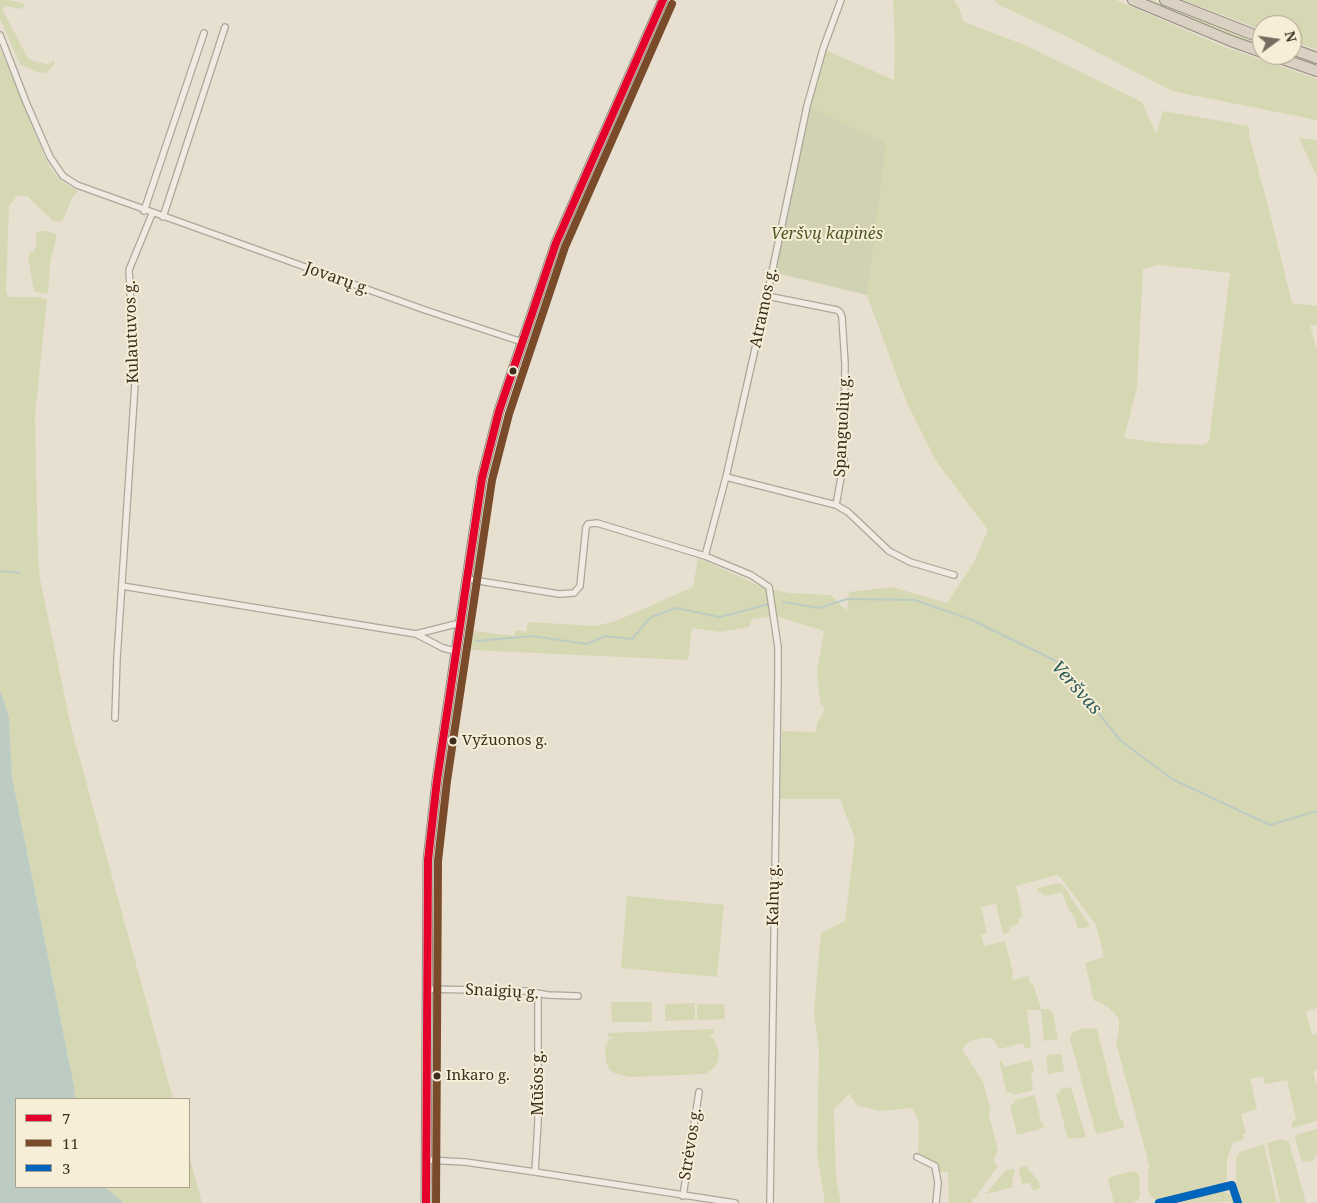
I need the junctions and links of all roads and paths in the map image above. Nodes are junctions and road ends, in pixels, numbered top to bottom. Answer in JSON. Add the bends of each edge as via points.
{"nodes":[{"id":1,"x":663,"y":0,"type":"edge"},
{"id":2,"x":841,"y":0,"type":"edge"},
{"id":3,"x":1133,"y":0,"type":"edge"},
{"id":4,"x":1165,"y":0,"type":"edge"},
{"id":5,"x":226,"y":27,"type":"dead end"},
{"id":6,"x":204,"y":33,"type":"dead end"},
{"id":7,"x":1252,"y":34,"type":"edge"},
{"id":8,"x":0,"y":35,"type":"edge"},
{"id":9,"x":1252,"y":48,"type":"edge"},
{"id":10,"x":1302,"y":53,"type":"edge"},
{"id":11,"x":1317,"y":58,"type":"edge"},
{"id":12,"x":1300,"y":65,"type":"edge"},
{"id":13,"x":1317,"y":71,"type":"edge"},
{"id":14,"x":144,"y":211,"type":"junction"},
{"id":15,"x":152,"y":214,"type":"junction"},
{"id":16,"x":163,"y":217,"type":"junction"},
{"id":17,"x":767,"y":296,"type":"junction"},
{"id":18,"x":522,"y":342,"type":"junction"},
{"id":19,"x":726,"y":477,"type":"junction"},
{"id":20,"x":836,"y":505,"type":"junction"},
{"id":21,"x":705,"y":556,"type":"junction"},
{"id":22,"x":954,"y":575,"type":"dead end"},
{"id":23,"x":467,"y":579,"type":"junction"},
{"id":24,"x":122,"y":586,"type":"junction"},
{"id":25,"x":460,"y":623,"type":"junction"},
{"id":26,"x":416,"y":634,"type":"junction"},
{"id":27,"x":455,"y":651,"type":"junction"},
{"id":28,"x":115,"y":718,"type":"dead end"},
{"id":29,"x":426,"y":989,"type":"junction"},
{"id":30,"x":538,"y":994,"type":"junction"},
{"id":31,"x":578,"y":996,"type":"dead end"},
{"id":32,"x":699,"y":1092,"type":"dead end"},
{"id":33,"x":917,"y":1157,"type":"dead end"},
{"id":34,"x":426,"y":1160,"type":"junction"},
{"id":35,"x":535,"y":1172,"type":"junction"},
{"id":36,"x":683,"y":1196,"type":"junction"},
{"id":37,"x":427,"y":1203,"type":"edge"},
{"id":38,"x":735,"y":1203,"type":"edge"},
{"id":39,"x":770,"y":1203,"type":"edge"},
{"id":40,"x":936,"y":1203,"type":"edge"},
{"id":41,"x":1158,"y":1203,"type":"edge"},
{"id":42,"x":1238,"y":1203,"type":"edge"}],
"edges":[{"from":1,"to":18,"type":"main road","via":[[560,235]]},
{"from":2,"to":17,"type":"street","name":"Atramos g.","via":[[807,106]]},
{"from":3,"to":9,"type":"highway"},
{"from":4,"to":7,"type":"highway"},
{"from":5,"to":16,"type":"street"},
{"from":6,"to":14,"type":"street"},
{"from":8,"to":14,"type":"street","via":[[28,107],[59,170],[77,185]]},
{"from":10,"to":11,"type":"highway"},
{"from":12,"to":13,"type":"highway"},
{"from":14,"to":15,"type":"street"},
{"from":15,"to":16,"type":"street","name":"Jovarų g."},
{"from":15,"to":24,"type":"street","name":"Kulautuvos g.","via":[[129,270],[135,384]]},
{"from":16,"to":18,"type":"street","name":"Jovarų g."},
{"from":17,"to":19,"type":"street","name":"Atramos g."},
{"from":17,"to":20,"type":"street","name":"Spanguolių g.","via":[[837,310],[842,317],[844,461]]},
{"from":18,"to":23,"type":"main road","via":[[491,439]]},
{"from":19,"to":20,"type":"street"},
{"from":19,"to":21,"type":"street","name":"Atramos g."},
{"from":20,"to":22,"type":"street","via":[[848,512],[889,551],[910,562]]},
{"from":21,"to":23,"type":"street","via":[[593,523],[586,527],[580,586],[574,593],[559,594]]},
{"from":21,"to":39,"type":"street","name":"Kalnų g.","via":[[751,574],[769,587],[778,647]]},
{"from":23,"to":25,"type":"main road"},
{"from":24,"to":26,"type":"street"},
{"from":24,"to":28,"type":"street","name":"Kulautuvos g."},
{"from":25,"to":26,"type":"street"},
{"from":25,"to":27,"type":"main road"},
{"from":26,"to":27,"type":"street"},
{"from":27,"to":29,"type":"main road","via":[[430,829]]},
{"from":29,"to":30,"type":"street","name":"Snaigių g."},
{"from":29,"to":34,"type":"main road"},
{"from":30,"to":31,"type":"street","name":"Snaigių g."},
{"from":30,"to":35,"type":"street","name":"Mūšos g."},
{"from":32,"to":36,"type":"street","name":"Strėvos g."},
{"from":33,"to":40,"type":"street","via":[[935,1166],[938,1182]]},
{"from":34,"to":35,"type":"street"},
{"from":34,"to":37,"type":"main road"},
{"from":35,"to":36,"type":"street"},
{"from":36,"to":38,"type":"street"},
{"from":41,"to":42,"type":"street","via":[[1232,1185]]}]}
